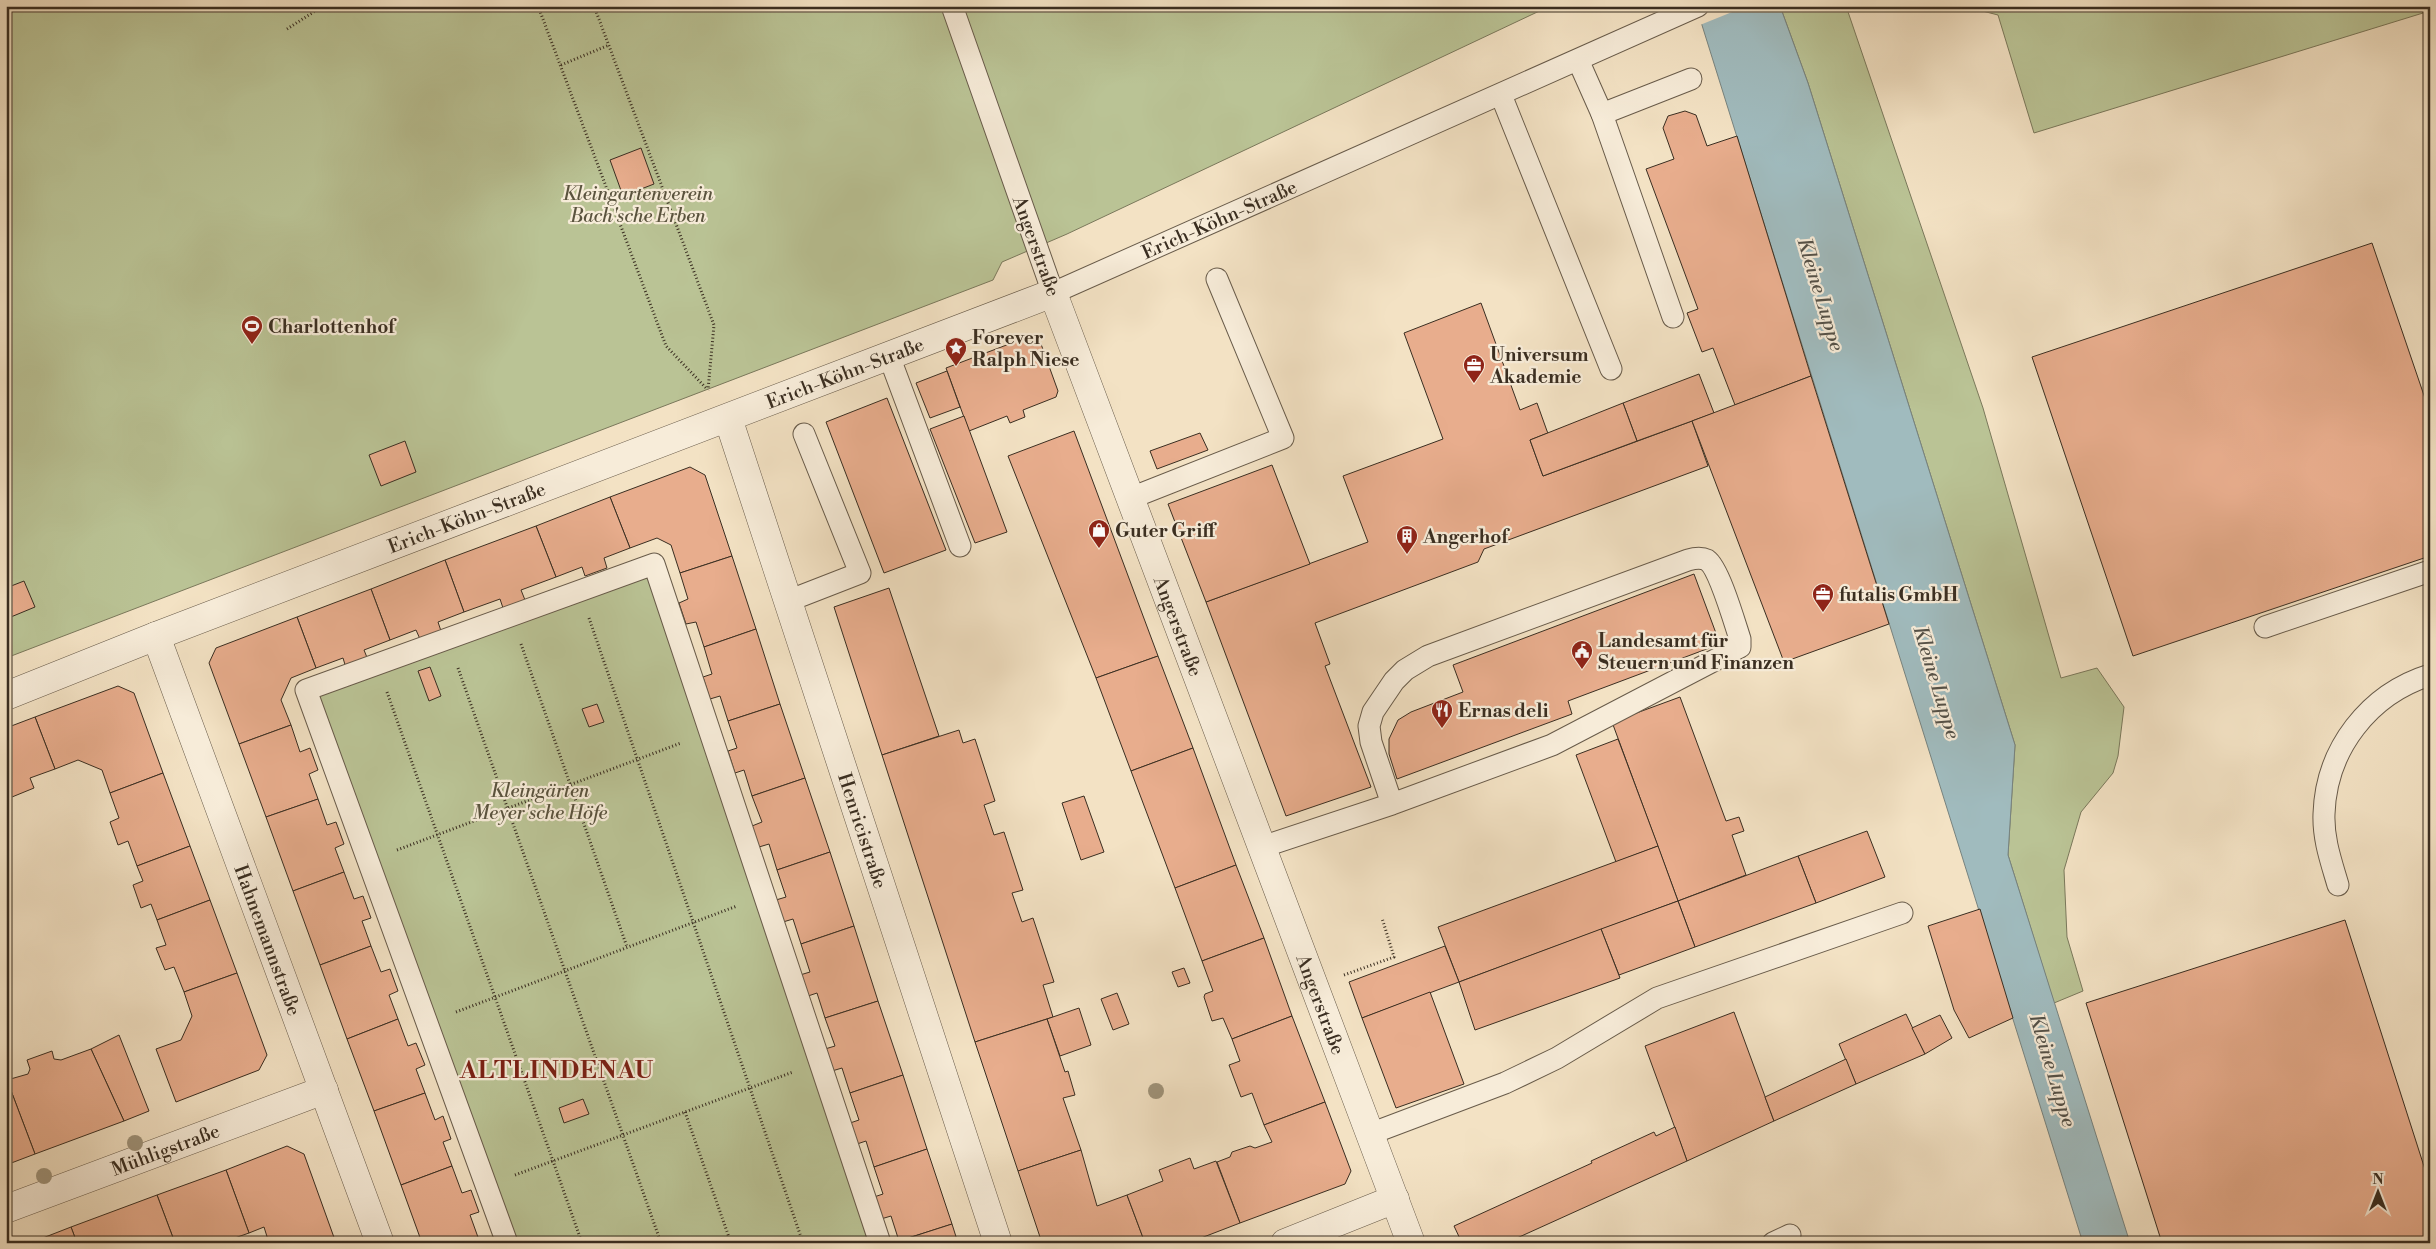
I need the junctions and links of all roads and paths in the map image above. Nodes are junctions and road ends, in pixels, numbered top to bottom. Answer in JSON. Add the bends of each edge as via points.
{"nodes":[{"id":1,"x":323,"y":6,"type":"edge"},
{"id":2,"x":538,"y":6,"type":"edge"},
{"id":3,"x":594,"y":6,"type":"edge"},
{"id":4,"x":952,"y":6,"type":"edge"},
{"id":5,"x":1695,"y":8,"type":"edge"},
{"id":6,"x":287,"y":29,"type":"dead end"},
{"id":7,"x":609,"y":45,"type":"junction"},
{"id":8,"x":1578,"y":60,"type":"junction"},
{"id":9,"x":560,"y":65,"type":"junction"},
{"id":10,"x":1691,"y":79,"type":"dead end"},
{"id":11,"x":1501,"y":95,"type":"junction"},
{"id":12,"x":1602,"y":114,"type":"junction"},
{"id":13,"x":1217,"y":279,"type":"dead end"},
{"id":14,"x":1053,"y":293,"type":"junction"},
{"id":15,"x":1673,"y":317,"type":"dead end"},
{"id":16,"x":889,"y":356,"type":"junction"},
{"id":17,"x":1611,"y":369,"type":"dead end"},
{"id":18,"x":708,"y":390,"type":"junction"},
{"id":19,"x":728,"y":418,"type":"junction"},
{"id":20,"x":804,"y":434,"type":"dead end"},
{"id":21,"x":1131,"y":498,"type":"junction"},
{"id":22,"x":960,"y":546,"type":"dead end"},
{"id":23,"x":2430,"y":571,"type":"edge"},
{"id":24,"x":580,"y":591,"type":"junction"},
{"id":25,"x":788,"y":601,"type":"junction"},
{"id":26,"x":512,"y":616,"type":"junction"},
{"id":27,"x":2265,"y":627,"type":"dead end"},
{"id":28,"x":156,"y":636,"type":"junction"},
{"id":29,"x":448,"y":639,"type":"junction"},
{"id":30,"x":377,"y":664,"type":"junction"},
{"id":31,"x":2430,"y":675,"type":"edge"},
{"id":32,"x":6,"y":696,"type":"edge"},
{"id":33,"x":710,"y":732,"type":"junction"},
{"id":34,"x":638,"y":760,"type":"junction"},
{"id":35,"x":571,"y":785,"type":"junction"},
{"id":36,"x":1392,"y":804,"type":"junction"},
{"id":37,"x":508,"y":809,"type":"junction"},
{"id":38,"x":437,"y":835,"type":"junction"},
{"id":39,"x":1262,"y":847,"type":"junction"},
{"id":40,"x":368,"y":861,"type":"junction"},
{"id":41,"x":2338,"y":885,"type":"dead end"},
{"id":42,"x":764,"y":896,"type":"junction"},
{"id":43,"x":1902,"y":913,"type":"dead end"},
{"id":44,"x":1382,"y":918,"type":"dead end"},
{"id":45,"x":694,"y":922,"type":"junction"},
{"id":46,"x":628,"y":947,"type":"junction"},
{"id":47,"x":565,"y":971,"type":"junction"},
{"id":48,"x":1314,"y":985,"type":"junction"},
{"id":49,"x":495,"y":997,"type":"junction"},
{"id":50,"x":427,"y":1023,"type":"junction"},
{"id":51,"x":820,"y":1062,"type":"junction"},
{"id":52,"x":750,"y":1088,"type":"junction"},
{"id":53,"x":324,"y":1090,"type":"junction"},
{"id":54,"x":685,"y":1112,"type":"junction"},
{"id":55,"x":1370,"y":1134,"type":"junction"},
{"id":56,"x":623,"y":1135,"type":"junction"},
{"id":57,"x":553,"y":1160,"type":"junction"},
{"id":58,"x":486,"y":1185,"type":"junction"},
{"id":59,"x":1395,"y":1199,"type":"junction"},
{"id":60,"x":6,"y":1209,"type":"edge"},
{"id":61,"x":380,"y":1243,"type":"edge"},
{"id":62,"x":507,"y":1243,"type":"edge"},
{"id":63,"x":582,"y":1243,"type":"edge"},
{"id":64,"x":661,"y":1243,"type":"edge"},
{"id":65,"x":731,"y":1243,"type":"edge"},
{"id":66,"x":803,"y":1243,"type":"edge"},
{"id":67,"x":880,"y":1243,"type":"edge"},
{"id":68,"x":998,"y":1243,"type":"edge"},
{"id":69,"x":1285,"y":1243,"type":"edge"},
{"id":70,"x":1411,"y":1243,"type":"edge"}],
"edges":[{"from":1,"to":6,"type":"path"},
{"from":2,"to":9,"type":"path"},
{"from":3,"to":7,"type":"path"},
{"from":4,"to":14,"type":"lane","name":"Angerstraße"},
{"from":5,"to":8,"type":"lane","name":"Erich-Köhn-Straße"},
{"from":7,"to":9,"type":"path"},
{"from":7,"to":18,"type":"path","via":[[714,324]]},
{"from":8,"to":11,"type":"lane","name":"Erich-Köhn-Straße"},
{"from":8,"to":12,"type":"lane"},
{"from":9,"to":18,"type":"path","via":[[666,346]]},
{"from":10,"to":12,"type":"lane"},
{"from":11,"to":14,"type":"lane","name":"Erich-Köhn-Straße"},
{"from":11,"to":17,"type":"lane"},
{"from":12,"to":15,"type":"lane"},
{"from":13,"to":21,"type":"lane","via":[[1283,438]]},
{"from":14,"to":16,"type":"street","name":"Erich-Köhn-Straße"},
{"from":14,"to":21,"type":"street","name":"Angerstraße"},
{"from":16,"to":19,"type":"street","name":"Erich-Köhn-Straße"},
{"from":16,"to":22,"type":"lane"},
{"from":18,"to":19,"type":"path"},
{"from":19,"to":25,"type":"street","name":"Henricistraße"},
{"from":19,"to":28,"type":"street","name":"Erich-Köhn-Straße"},
{"from":20,"to":25,"type":"lane","via":[[860,572]]},
{"from":21,"to":39,"type":"street","name":"Angerstraße"},
{"from":23,"to":27,"type":"lane"},
{"from":24,"to":26,"type":"lane"},
{"from":24,"to":33,"type":"lane","via":[[654,564]]},
{"from":24,"to":34,"type":"path"},
{"from":25,"to":68,"type":"street","name":"Henricistraße"},
{"from":26,"to":29,"type":"lane"},
{"from":26,"to":35,"type":"path"},
{"from":28,"to":32,"type":"street","name":"Erich-Köhn-Straße"},
{"from":28,"to":53,"type":"street","name":"Hahnemannstraße"},
{"from":29,"to":30,"type":"lane"},
{"from":29,"to":37,"type":"path"},
{"from":30,"to":38,"type":"path"},
{"from":30,"to":40,"type":"lane","via":[[306,690]]},
{"from":31,"to":41,"type":"lane","via":[[2400,687],[2375,705],[2350,731],[2334,763],[2324,814],[2327,848]]},
{"from":33,"to":34,"type":"path"},
{"from":33,"to":42,"type":"lane"},
{"from":34,"to":35,"type":"path"},
{"from":34,"to":45,"type":"path"},
{"from":35,"to":37,"type":"path"},
{"from":35,"to":46,"type":"path"},
{"from":36,"to":36,"type":"lane","via":[[1552,745],[1740,647],[1718,575],[1708,561],[1688,560],[1428,656],[1405,670],[1382,697],[1369,726],[1371,742]]},
{"from":36,"to":39,"type":"lane"},
{"from":37,"to":38,"type":"path"},
{"from":37,"to":47,"type":"path"},
{"from":38,"to":40,"type":"path"},
{"from":38,"to":49,"type":"path"},
{"from":39,"to":48,"type":"street","name":"Angerstraße"},
{"from":40,"to":50,"type":"lane"},
{"from":42,"to":45,"type":"path"},
{"from":42,"to":51,"type":"lane"},
{"from":43,"to":55,"type":"lane","via":[[1657,998],[1557,1058],[1505,1084]]},
{"from":44,"to":48,"type":"path","via":[[1394,957]]},
{"from":45,"to":46,"type":"path"},
{"from":45,"to":52,"type":"path"},
{"from":46,"to":47,"type":"path"},
{"from":47,"to":49,"type":"path"},
{"from":47,"to":56,"type":"path"},
{"from":48,"to":55,"type":"street","name":"Angerstraße"},
{"from":49,"to":50,"type":"path"},
{"from":49,"to":57,"type":"path"},
{"from":50,"to":58,"type":"lane"},
{"from":51,"to":52,"type":"path"},
{"from":51,"to":67,"type":"lane"},
{"from":52,"to":54,"type":"path"},
{"from":52,"to":66,"type":"path"},
{"from":53,"to":60,"type":"street","name":"Mühligstraße"},
{"from":53,"to":61,"type":"street","name":"Hahnemannstraße"},
{"from":54,"to":56,"type":"path"},
{"from":54,"to":65,"type":"path"},
{"from":55,"to":59,"type":"street","name":"Angerstraße"},
{"from":56,"to":57,"type":"path"},
{"from":56,"to":64,"type":"path"},
{"from":57,"to":58,"type":"path"},
{"from":57,"to":63,"type":"path"},
{"from":58,"to":62,"type":"lane"},
{"from":59,"to":69,"type":"street"},
{"from":59,"to":70,"type":"street","name":"Angerstraße"}]}
